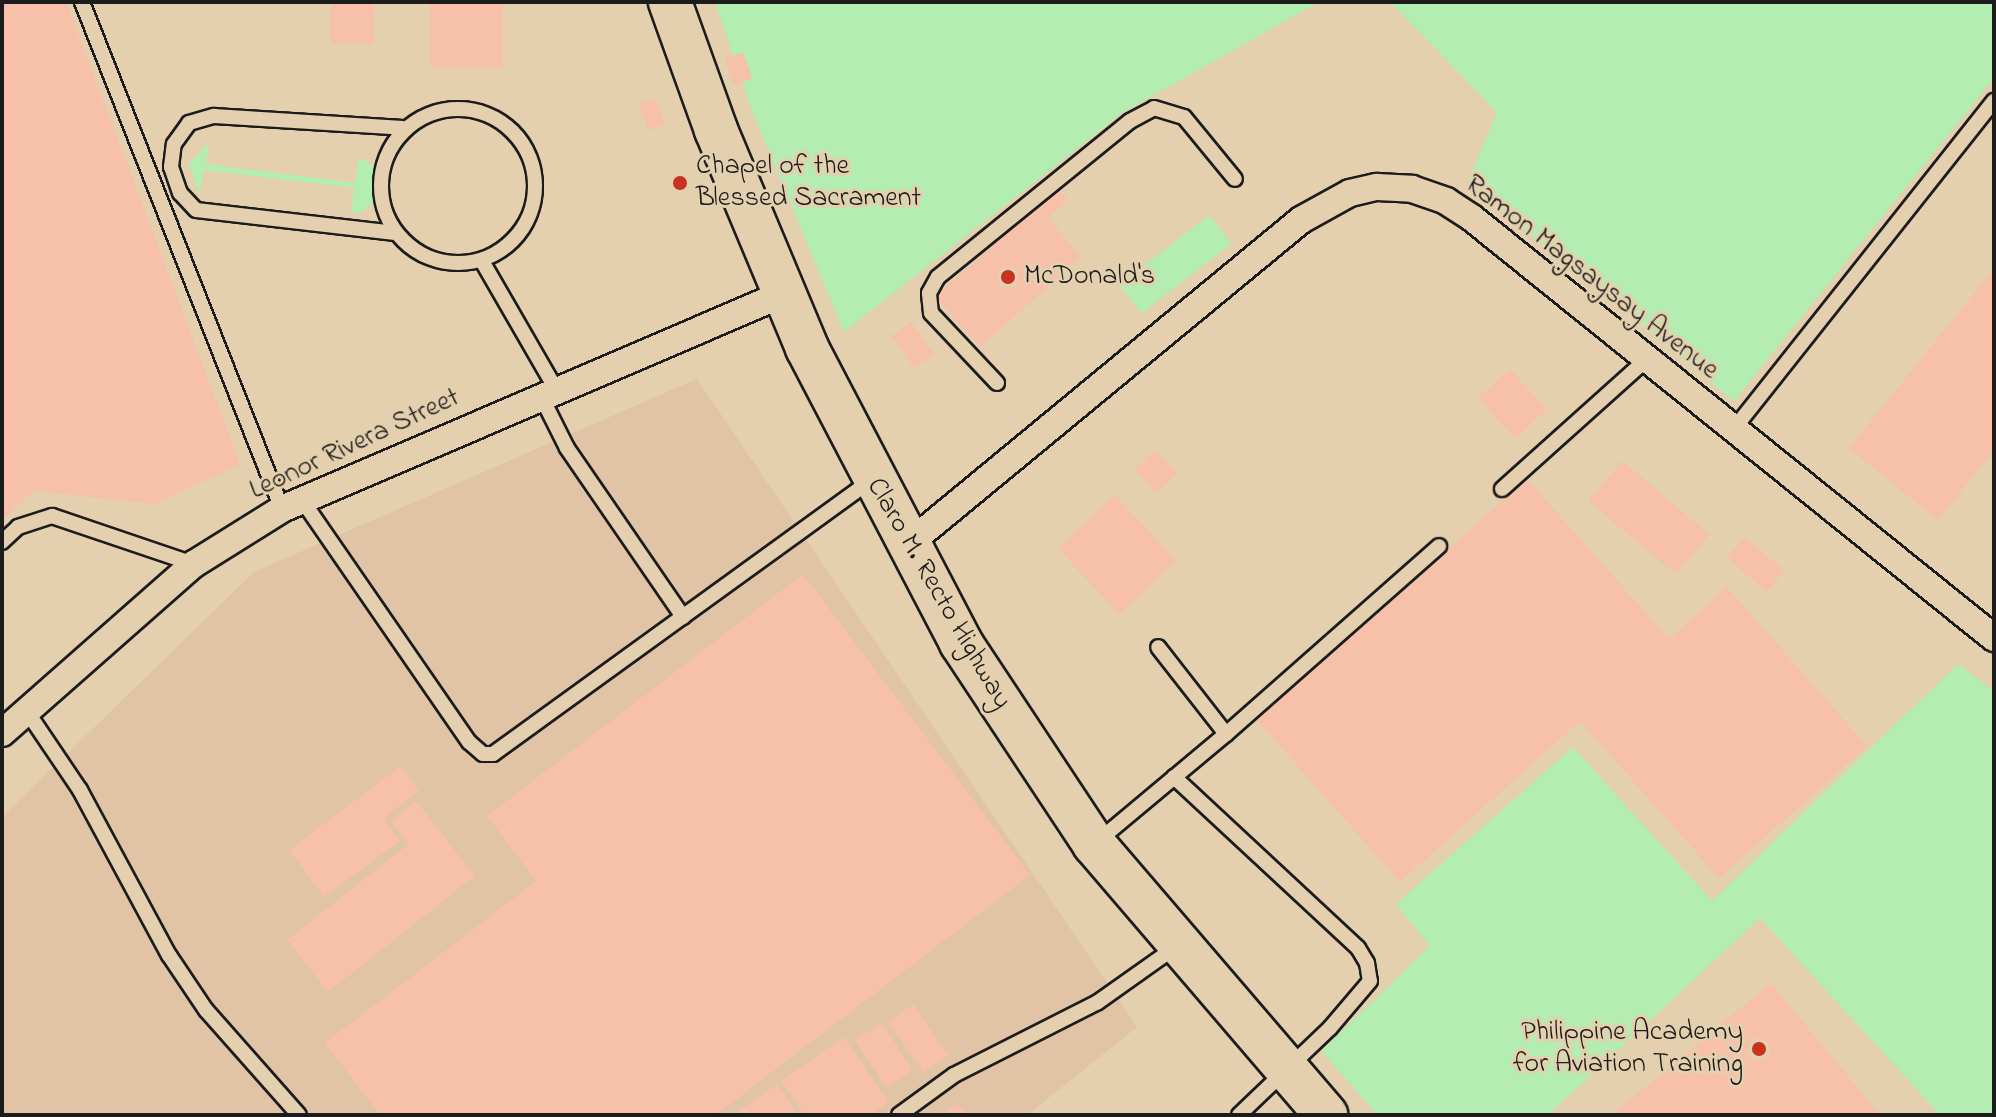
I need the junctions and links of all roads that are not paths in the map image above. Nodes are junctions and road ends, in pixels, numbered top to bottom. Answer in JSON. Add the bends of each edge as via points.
{"nodes":[{"id":1,"x":82,"y":2,"type":"edge"},
{"id":2,"x":670,"y":2,"type":"edge"},
{"id":3,"x":1994,"y":101,"type":"edge"},
{"id":4,"x":403,"y":128,"type":"junction"},
{"id":5,"x":1235,"y":179,"type":"dead end"},
{"id":6,"x":395,"y":233,"type":"junction"},
{"id":7,"x":482,"y":261,"type":"junction"},
{"id":8,"x":783,"y":294,"type":"junction"},
{"id":9,"x":1646,"y":360,"type":"junction"},
{"id":10,"x":997,"y":383,"type":"dead end"},
{"id":11,"x":548,"y":392,"type":"junction"},
{"id":12,"x":1733,"y":430,"type":"junction"},
{"id":13,"x":871,"y":479,"type":"junction"},
{"id":14,"x":1502,"y":489,"type":"dead end"},
{"id":15,"x":292,"y":505,"type":"junction"},
{"id":16,"x":2,"y":542,"type":"edge"},
{"id":17,"x":906,"y":546,"type":"junction"},
{"id":18,"x":1439,"y":546,"type":"dead end"},
{"id":19,"x":194,"y":564,"type":"junction"},
{"id":20,"x":683,"y":617,"type":"junction"},
{"id":21,"x":1994,"y":638,"type":"edge"},
{"id":22,"x":1158,"y":647,"type":"dead end"},
{"id":23,"x":26,"y":710,"type":"junction"},
{"id":24,"x":2,"y":733,"type":"edge"},
{"id":25,"x":1226,"y":734,"type":"junction"},
{"id":26,"x":1174,"y":777,"type":"junction"},
{"id":27,"x":1094,"y":844,"type":"junction"},
{"id":28,"x":1177,"y":946,"type":"junction"},
{"id":29,"x":1286,"y":1071,"type":"junction"},
{"id":30,"x":299,"y":1115,"type":"edge"},
{"id":31,"x":899,"y":1115,"type":"edge"},
{"id":32,"x":1239,"y":1115,"type":"edge"},
{"id":33,"x":1326,"y":1115,"type":"edge"}],
"edges":[{"from":1,"to":15,"type":"lane"},
{"from":2,"to":8,"type":"main road","name":"Claro M. Recto Highway"},
{"from":3,"to":12,"type":"lane"},
{"from":4,"to":6,"type":"lane","via":[[383,167],[381,190]]},
{"from":4,"to":6,"type":"lane","via":[[214,116],[189,123],[174,144],[171,167],[180,193],[196,210]]},
{"from":4,"to":7,"type":"lane","via":[[438,112],[475,110],[517,137],[535,184],[532,208],[513,240]]},
{"from":5,"to":10,"type":"lane","via":[[1184,117],[1154,108],[1130,121],[938,277],[929,293],[931,313]]},
{"from":6,"to":7,"type":"lane","via":[[435,261]]},
{"from":7,"to":11,"type":"lane"},
{"from":8,"to":11,"type":"street","name":"Leonor Rivera Street"},
{"from":8,"to":13,"type":"main road","name":"Claro M. Recto Highway"},
{"from":9,"to":12,"type":"street","name":"Ramon Magsaysay Avenue"},
{"from":9,"to":14,"type":"lane"},
{"from":9,"to":17,"type":"street","name":"Ramon Magsaysay Avenue","via":[[1446,201],[1412,189],[1377,187],[1350,193],[1301,220]]},
{"from":11,"to":15,"type":"street","name":"Leonor Rivera Street"},
{"from":11,"to":20,"type":"lane","via":[[567,448]]},
{"from":12,"to":21,"type":"street","name":"Ramon Magsaysay Avenue"},
{"from":13,"to":17,"type":"main road","name":"Claro M. Recto Highway"},
{"from":13,"to":20,"type":"lane"},
{"from":15,"to":19,"type":"street","name":"Leonor Rivera Street"},
{"from":15,"to":20,"type":"lane","via":[[483,754],[493,754]]},
{"from":16,"to":19,"type":"lane","via":[[33,519],[52,516]]},
{"from":17,"to":27,"type":"main road","name":"Claro M. Recto Highway","via":[[1009,720]]},
{"from":18,"to":25,"type":"lane"},
{"from":19,"to":23,"type":"street","name":"Leonor Rivera Street"},
{"from":22,"to":25,"type":"lane"},
{"from":23,"to":24,"type":"street","name":"Leonor Rivera Street"},
{"from":23,"to":30,"type":"lane","via":[[80,790],[169,955],[206,1010]]},
{"from":25,"to":26,"type":"lane"},
{"from":26,"to":27,"type":"lane"},
{"from":26,"to":29,"type":"lane","via":[[1358,948],[1367,963],[1370,981]]},
{"from":27,"to":28,"type":"main road","name":"Claro M. Recto Highway"},
{"from":28,"to":29,"type":"main road","name":"Claro M. Recto Highway"},
{"from":28,"to":31,"type":"lane","via":[[1098,1002],[954,1075]]},
{"from":29,"to":32,"type":"lane"},
{"from":29,"to":33,"type":"main road","name":"Claro M. Recto Highway"}]}
